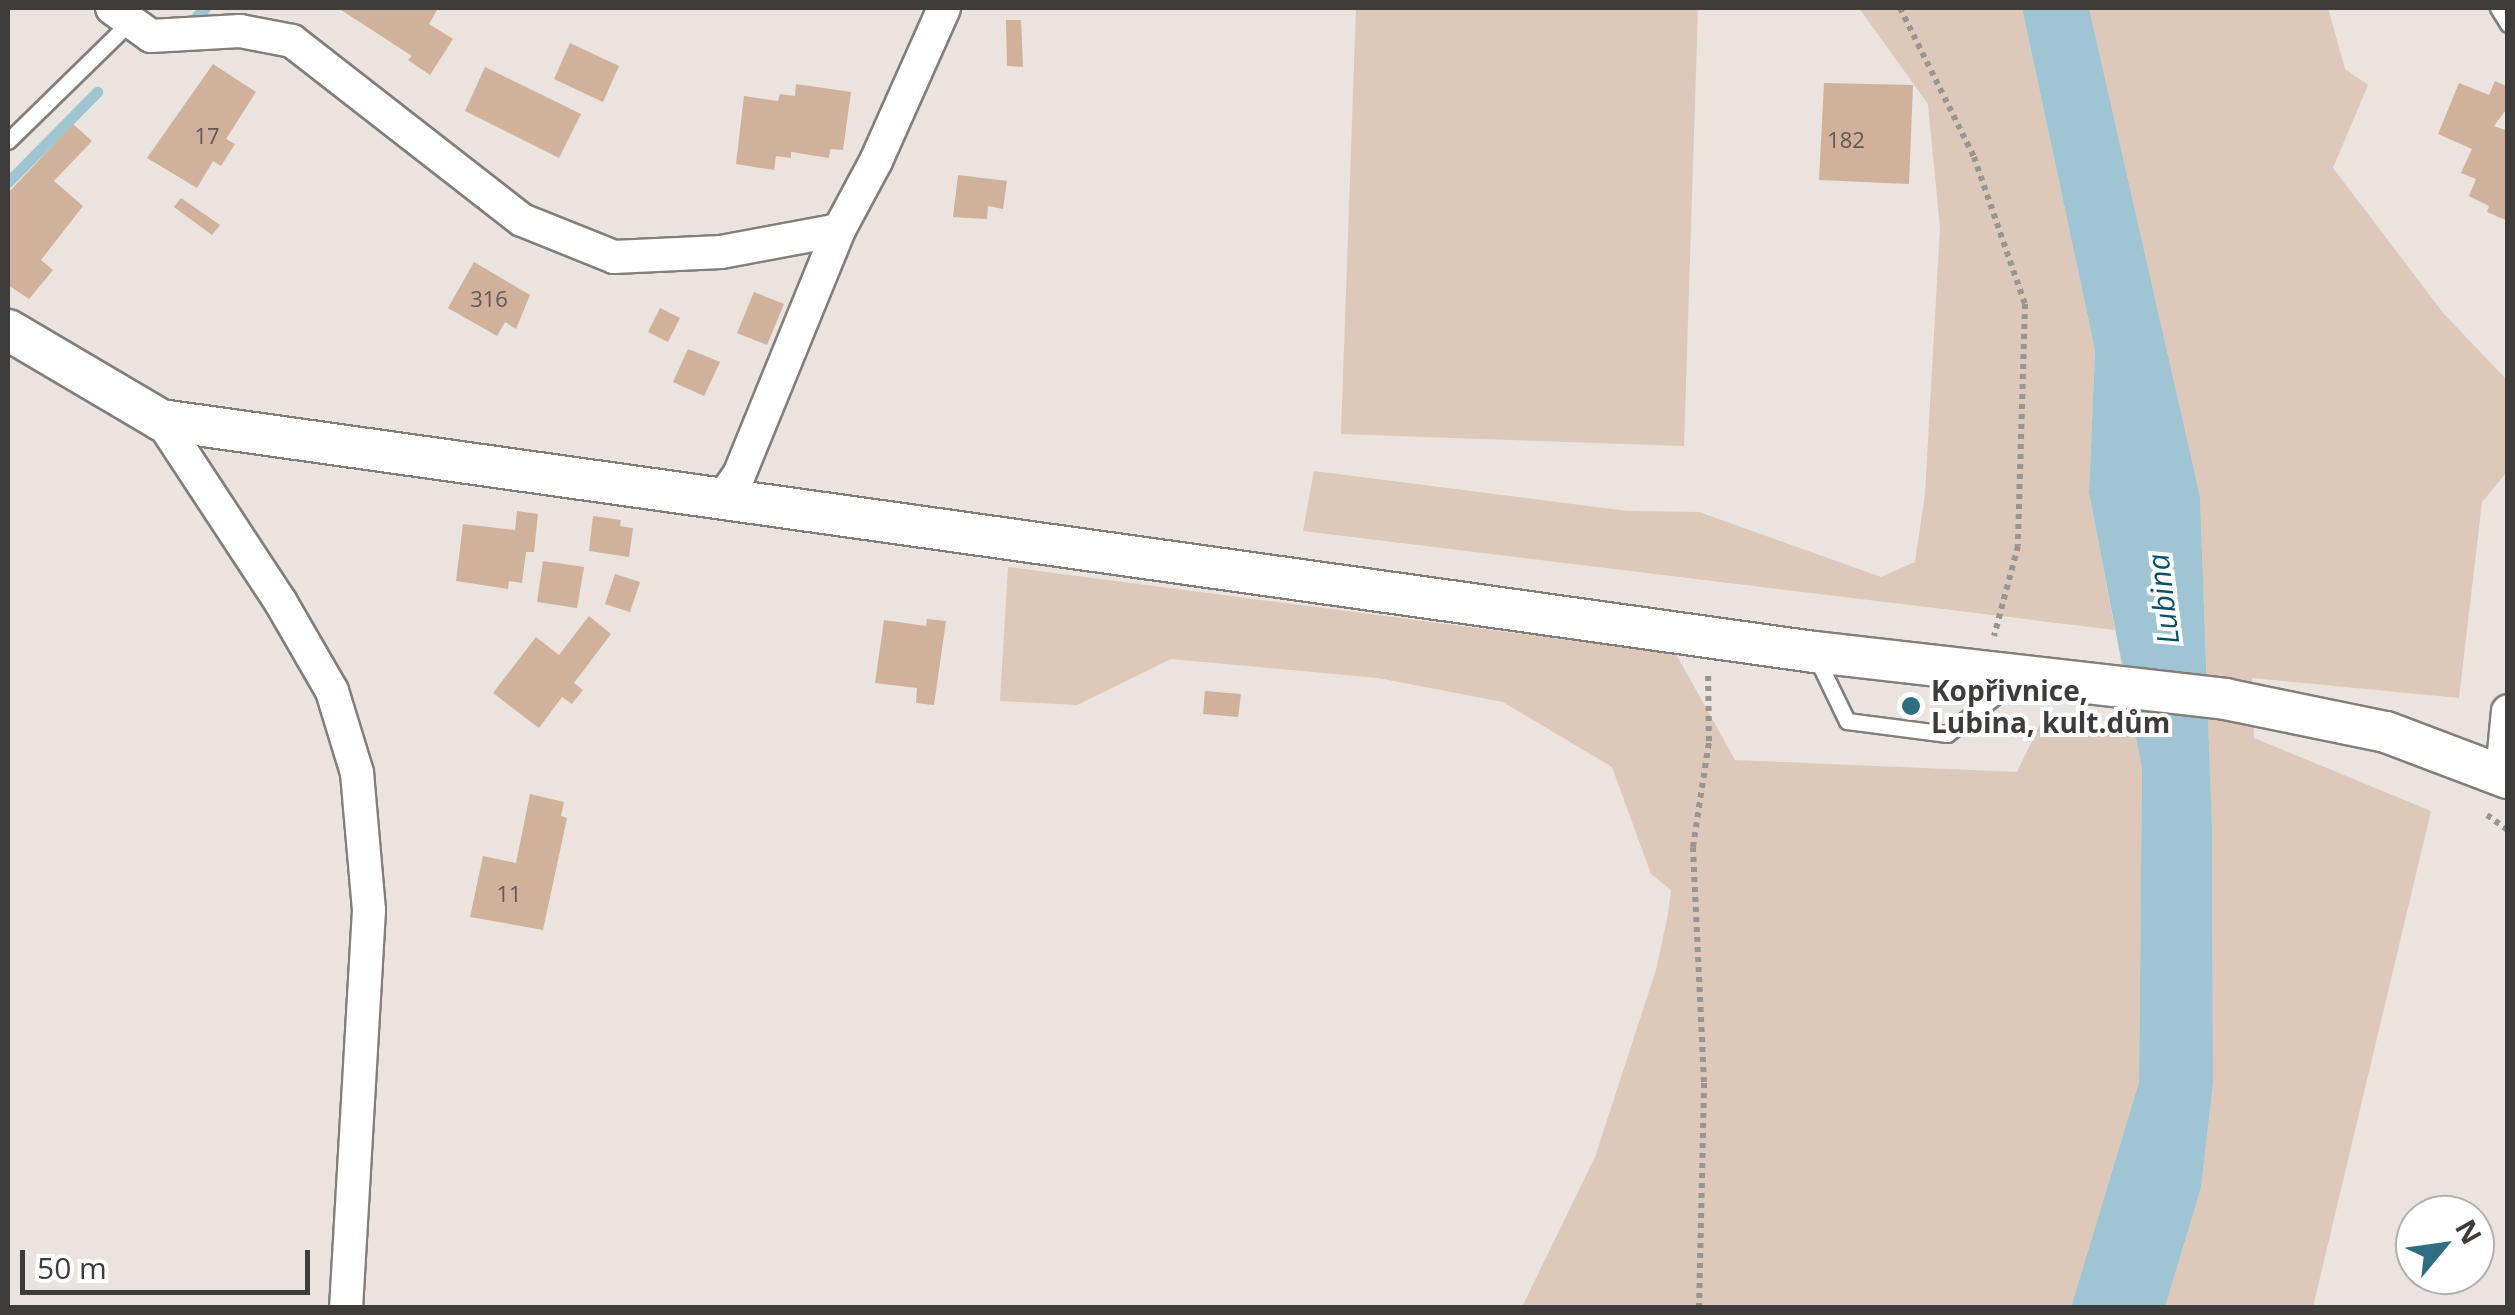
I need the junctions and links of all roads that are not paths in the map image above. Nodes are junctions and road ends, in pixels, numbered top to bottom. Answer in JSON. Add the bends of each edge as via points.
{"nodes":[{"id":1,"x":944,"y":8,"type":"edge"},
{"id":2,"x":2498,"y":8,"type":"edge"},
{"id":3,"x":120,"y":15,"type":"edge"},
{"id":4,"x":2508,"y":24,"type":"edge"},
{"id":5,"x":8,"y":140,"type":"edge"},
{"id":6,"x":839,"y":230,"type":"junction"},
{"id":7,"x":8,"y":330,"type":"edge"},
{"id":8,"x":161,"y":420,"type":"junction"},
{"id":9,"x":722,"y":499,"type":"junction"},
{"id":10,"x":1814,"y":652,"type":"junction"},
{"id":11,"x":2019,"y":678,"type":"junction"},
{"id":12,"x":2508,"y":711,"type":"edge"},
{"id":13,"x":2504,"y":775,"type":"edge"},
{"id":14,"x":346,"y":1308,"type":"edge"}],
"edges":[{"from":1,"to":6,"type":"street"},
{"from":2,"to":4,"type":"lane"},
{"from":3,"to":5,"type":"lane"},
{"from":3,"to":6,"type":"street","via":[[150,36],[240,31],[292,41],[522,220],[614,257],[721,252]]},
{"from":6,"to":9,"type":"street"},
{"from":7,"to":8,"type":"street"},
{"from":8,"to":9,"type":"street"},
{"from":8,"to":14,"type":"street","via":[[316,662],[344,720],[356,773],[370,910]]},
{"from":9,"to":10,"type":"street"},
{"from":10,"to":11,"type":"street"},
{"from":10,"to":11,"type":"lane","via":[[1847,720],[1946,734]]},
{"from":11,"to":13,"type":"street","via":[[2226,699],[2386,732]]},
{"from":12,"to":13,"type":"street"}]}
